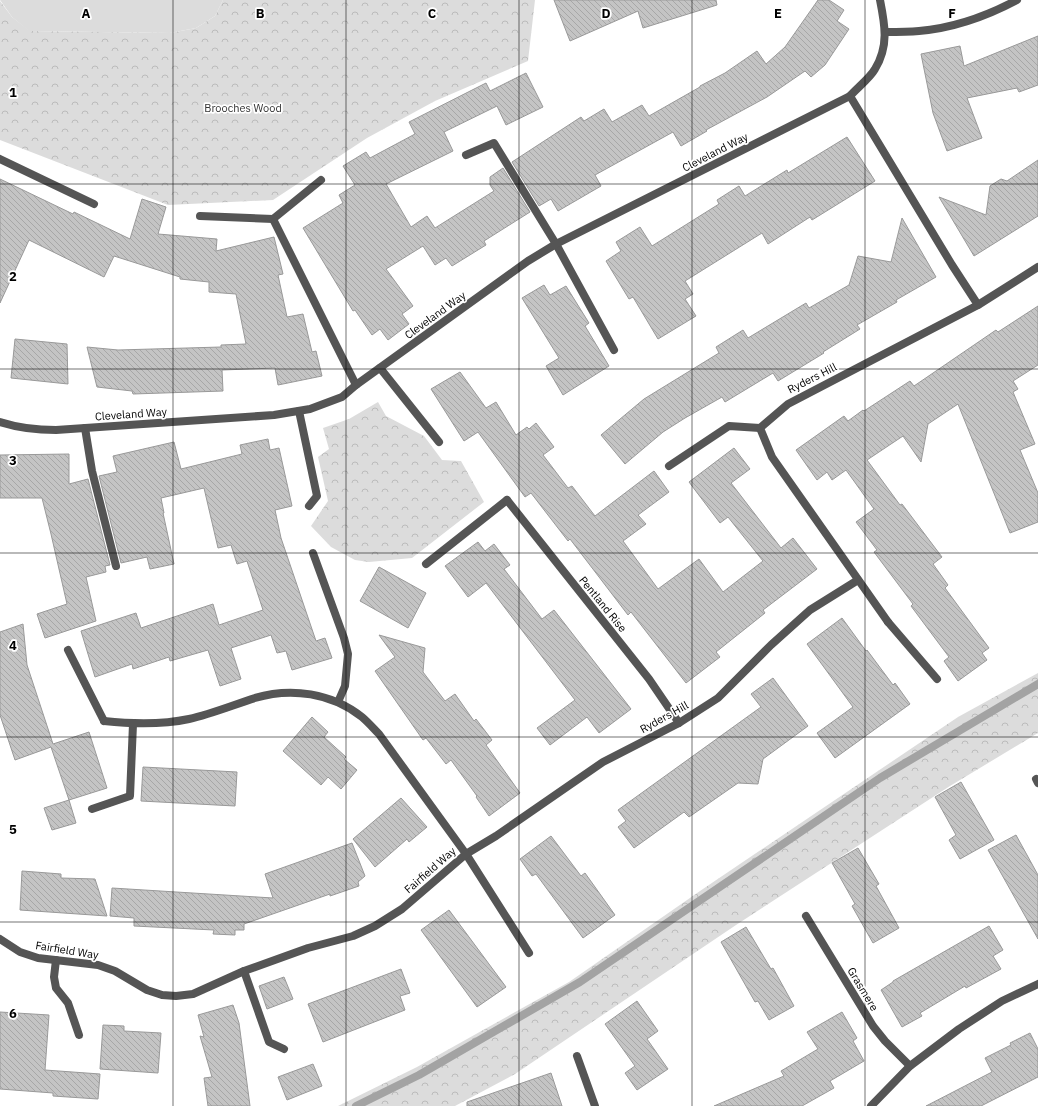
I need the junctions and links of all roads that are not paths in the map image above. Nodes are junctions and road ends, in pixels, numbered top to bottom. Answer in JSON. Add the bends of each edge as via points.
{"nodes":[{"id":1,"x":880,"y":0,"type":"edge"},
{"id":2,"x":1017,"y":0,"type":"edge"},
{"id":3,"x":885,"y":32,"type":"junction"},
{"id":4,"x":850,"y":96,"type":"junction"},
{"id":5,"x":466,"y":155,"type":"dead end"},
{"id":6,"x":0,"y":159,"type":"edge"},
{"id":7,"x":321,"y":180,"type":"dead end"},
{"id":8,"x":94,"y":204,"type":"dead end"},
{"id":9,"x":200,"y":216,"type":"dead end"},
{"id":10,"x":273,"y":219,"type":"junction"},
{"id":11,"x":556,"y":244,"type":"junction"},
{"id":12,"x":1038,"y":267,"type":"edge"},
{"id":13,"x":978,"y":305,"type":"junction"},
{"id":14,"x":614,"y":350,"type":"dead end"},
{"id":15,"x":380,"y":368,"type":"junction"},
{"id":16,"x":356,"y":385,"type":"junction"},
{"id":17,"x":299,"y":411,"type":"junction"},
{"id":18,"x":0,"y":422,"type":"edge"},
{"id":19,"x":85,"y":428,"type":"junction"},
{"id":20,"x":760,"y":428,"type":"junction"},
{"id":21,"x":439,"y":442,"type":"dead end"},
{"id":22,"x":669,"y":466,"type":"dead end"},
{"id":23,"x":309,"y":506,"type":"dead end"},
{"id":24,"x":313,"y":553,"type":"dead end"},
{"id":25,"x":426,"y":564,"type":"dead end"},
{"id":26,"x":116,"y":566,"type":"dead end"},
{"id":27,"x":858,"y":580,"type":"junction"},
{"id":28,"x":68,"y":650,"type":"dead end"},
{"id":29,"x":937,"y":679,"type":"dead end"},
{"id":30,"x":338,"y":702,"type":"junction"},
{"id":31,"x":678,"y":723,"type":"junction"},
{"id":32,"x":134,"y":724,"type":"junction"},
{"id":33,"x":92,"y":809,"type":"dead end"},
{"id":34,"x":466,"y":854,"type":"junction"},
{"id":35,"x":806,"y":916,"type":"dead end"},
{"id":36,"x":0,"y":939,"type":"edge"},
{"id":37,"x":529,"y":953,"type":"dead end"},
{"id":38,"x":56,"y":960,"type":"junction"},
{"id":39,"x":244,"y":971,"type":"junction"},
{"id":40,"x":1038,"y":984,"type":"edge"},
{"id":41,"x":79,"y":1035,"type":"dead end"},
{"id":42,"x":284,"y":1049,"type":"dead end"},
{"id":43,"x":577,"y":1056,"type":"dead end"},
{"id":44,"x":910,"y":1066,"type":"junction"},
{"id":45,"x":595,"y":1106,"type":"edge"},
{"id":46,"x":871,"y":1106,"type":"edge"}],
"edges":[{"from":1,"to":3,"type":"street","name":"Cleveland Way"},
{"from":2,"to":3,"type":"street","via":[[996,11],[941,28]]},
{"from":3,"to":4,"type":"street","name":"Cleveland Way","via":[[885,47],[875,70]]},
{"from":4,"to":11,"type":"street","name":"Cleveland Way"},
{"from":4,"to":13,"type":"street"},
{"from":5,"to":11,"type":"street","via":[[494,144]]},
{"from":6,"to":8,"type":"street"},
{"from":7,"to":10,"type":"street"},
{"from":9,"to":10,"type":"street"},
{"from":10,"to":16,"type":"street"},
{"from":11,"to":14,"type":"street"},
{"from":11,"to":15,"type":"street","name":"Cleveland Way","via":[[528,261]]},
{"from":12,"to":13,"type":"street","name":"Ryders Hill"},
{"from":13,"to":20,"type":"street","name":"Ryders Hill","via":[[788,404]]},
{"from":15,"to":16,"type":"street","name":"Cleveland Way"},
{"from":15,"to":21,"type":"street"},
{"from":16,"to":17,"type":"street","name":"Cleveland Way","via":[[342,398]]},
{"from":17,"to":19,"type":"street","name":"Cleveland Way","via":[[274,415]]},
{"from":17,"to":23,"type":"street","via":[[317,496]]},
{"from":18,"to":19,"type":"street","name":"Cleveland Way","via":[[37,430]]},
{"from":19,"to":26,"type":"street","via":[[92,471]]},
{"from":20,"to":22,"type":"street","via":[[729,426]]},
{"from":20,"to":27,"type":"street","via":[[772,457]]},
{"from":24,"to":30,"type":"street","via":[[348,654],[345,686]]},
{"from":25,"to":31,"type":"street","name":"Pentland Rise","via":[[507,500],[649,679]]},
{"from":27,"to":29,"type":"street","via":[[888,622]]},
{"from":27,"to":31,"type":"street","name":"Ryders Hill","via":[[810,610],[718,698]]},
{"from":28,"to":32,"type":"street","name":"Fairfield Way","via":[[104,722]]},
{"from":30,"to":32,"type":"street","name":"Fairfield Way","via":[[309,694],[278,693],[189,719]]},
{"from":30,"to":34,"type":"street","name":"Fairfield Way","via":[[363,718],[379,734]]},
{"from":31,"to":34,"type":"street","name":"Ryders Hill","via":[[603,762]]},
{"from":32,"to":33,"type":"street","via":[[130,796]]},
{"from":34,"to":37,"type":"street"},
{"from":34,"to":39,"type":"street","name":"Fairfield Way","via":[[402,909],[375,926],[353,936],[308,948]]},
{"from":35,"to":44,"type":"street","name":"Grasmere","via":[[872,1026]]},
{"from":36,"to":38,"type":"street","name":"Fairfield Way","via":[[20,952]]},
{"from":38,"to":39,"type":"street","name":"Fairfield Way","via":[[98,965],[115,971],[147,990],[176,996],[193,994]]},
{"from":38,"to":41,"type":"street","via":[[56,988],[68,1003]]},
{"from":39,"to":42,"type":"street","via":[[269,1042]]},
{"from":40,"to":44,"type":"street","via":[[1002,1002],[959,1029]]},
{"from":43,"to":45,"type":"street"},
{"from":44,"to":46,"type":"street"}]}
